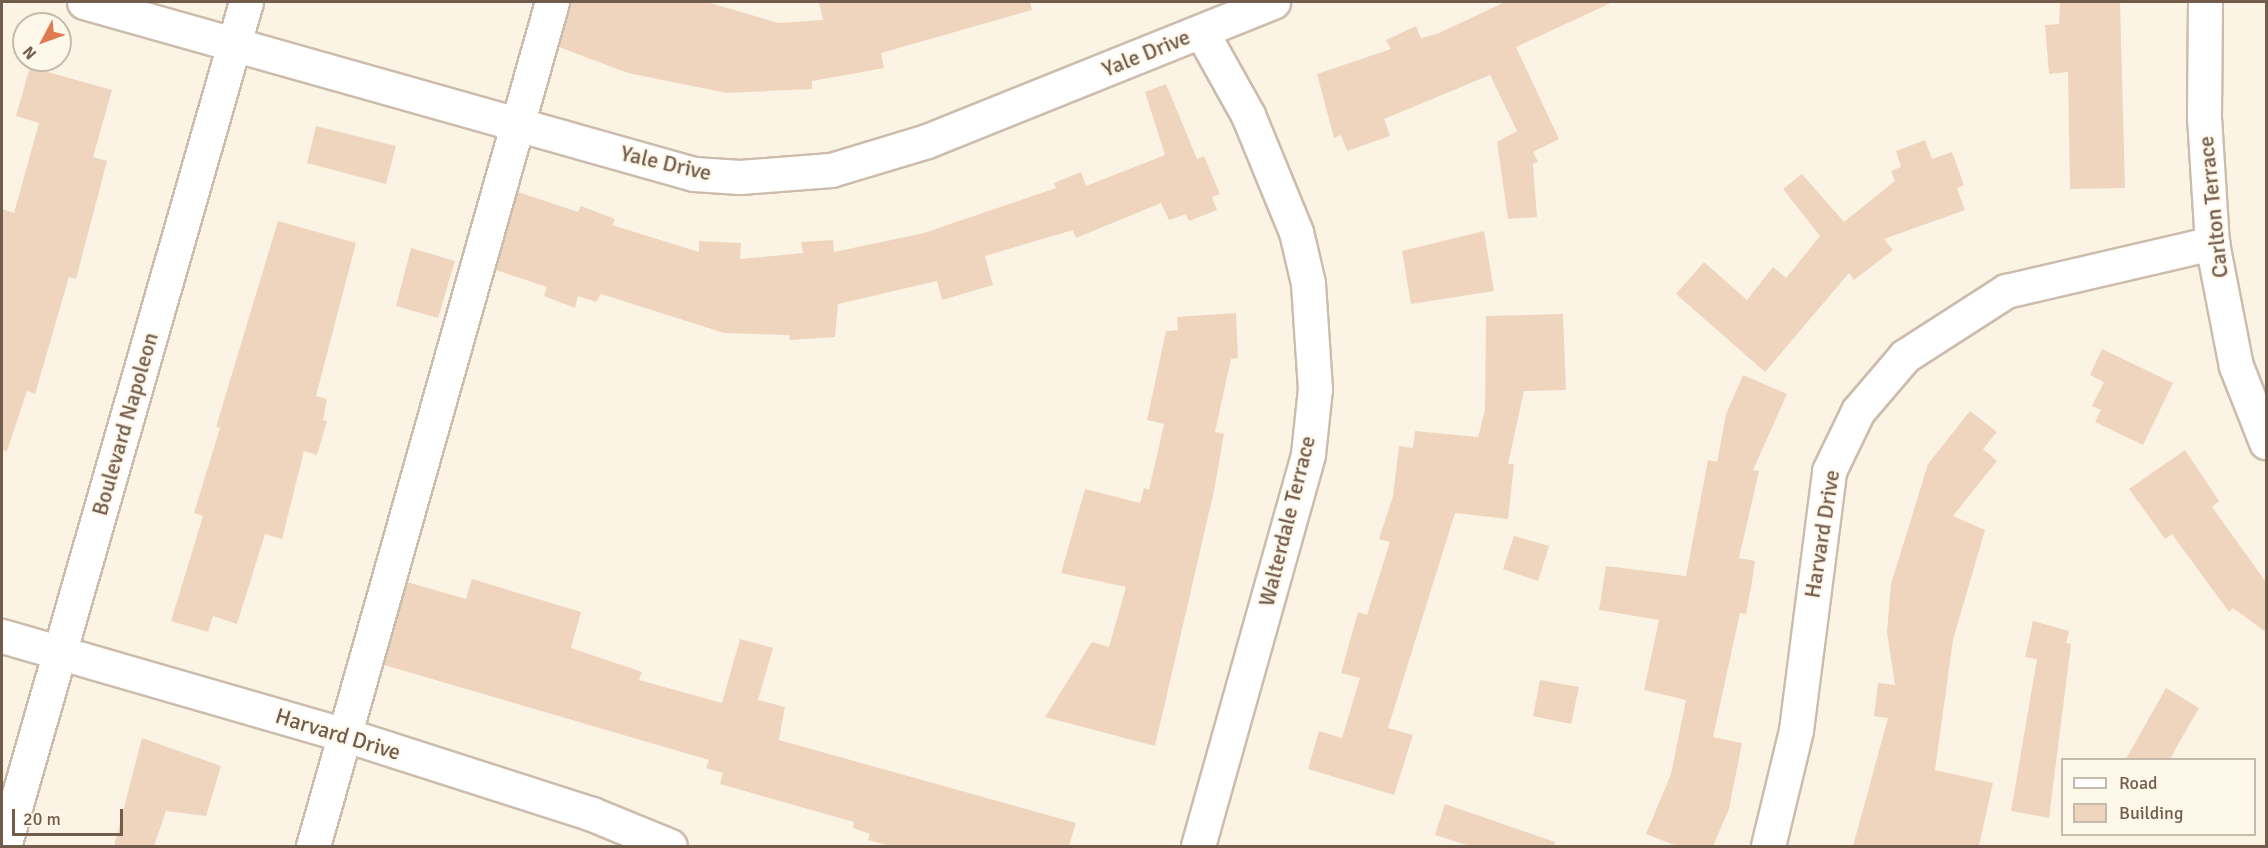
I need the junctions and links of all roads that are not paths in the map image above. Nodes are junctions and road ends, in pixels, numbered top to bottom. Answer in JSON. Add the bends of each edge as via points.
{"nodes":[{"id":1,"x":84,"y":2,"type":"edge"},
{"id":2,"x":246,"y":2,"type":"edge"},
{"id":3,"x":552,"y":2,"type":"edge"},
{"id":4,"x":1273,"y":2,"type":"edge"},
{"id":5,"x":2205,"y":2,"type":"edge"},
{"id":6,"x":1201,"y":30,"type":"junction"},
{"id":7,"x":235,"y":45,"type":"junction"},
{"id":8,"x":517,"y":124,"type":"junction"},
{"id":9,"x":2212,"y":243,"type":"junction"},
{"id":10,"x":2266,"y":442,"type":"edge"},
{"id":11,"x":2,"y":636,"type":"edge"},
{"id":12,"x":58,"y":652,"type":"junction"},
{"id":13,"x":346,"y":735,"type":"junction"},
{"id":14,"x":4,"y":846,"type":"edge"},
{"id":15,"x":314,"y":846,"type":"edge"},
{"id":16,"x":670,"y":846,"type":"edge"},
{"id":17,"x":1198,"y":846,"type":"edge"},
{"id":18,"x":1768,"y":846,"type":"edge"}],
"edges":[{"from":1,"to":7,"type":"street","name":"Yale Drive"},
{"from":2,"to":7,"type":"street","name":"Boulevard Napoleon"},
{"from":3,"to":8,"type":"street"},
{"from":4,"to":6,"type":"street","name":"Yale Drive"},
{"from":5,"to":9,"type":"street","name":"Carlton Terrace","via":[[2204,117]]},
{"from":6,"to":8,"type":"street","name":"Yale Drive","via":[[927,141],[785,177],[694,174]]},
{"from":6,"to":17,"type":"street","name":"Walterdale Terrace","via":[[1248,115],[1296,232],[1308,283],[1315,389],[1308,454]]},
{"from":7,"to":8,"type":"street","name":"Yale Drive"},
{"from":7,"to":12,"type":"street","name":"Boulevard Napoleon"},
{"from":8,"to":13,"type":"street"},
{"from":9,"to":10,"type":"street","name":"Carlton Terrace","via":[[2236,366]]},
{"from":9,"to":18,"type":"street","name":"Harvard Drive","via":[[2006,291],[1905,356],[1858,411],[1829,471],[1796,730]]},
{"from":11,"to":12,"type":"street","name":"Harvard Drive"},
{"from":12,"to":13,"type":"street","name":"Harvard Drive"},
{"from":12,"to":14,"type":"street","name":"Boulevard Napoleon"},
{"from":13,"to":15,"type":"street"},
{"from":13,"to":16,"type":"street","name":"Harvard Drive","via":[[592,814]]}]}
